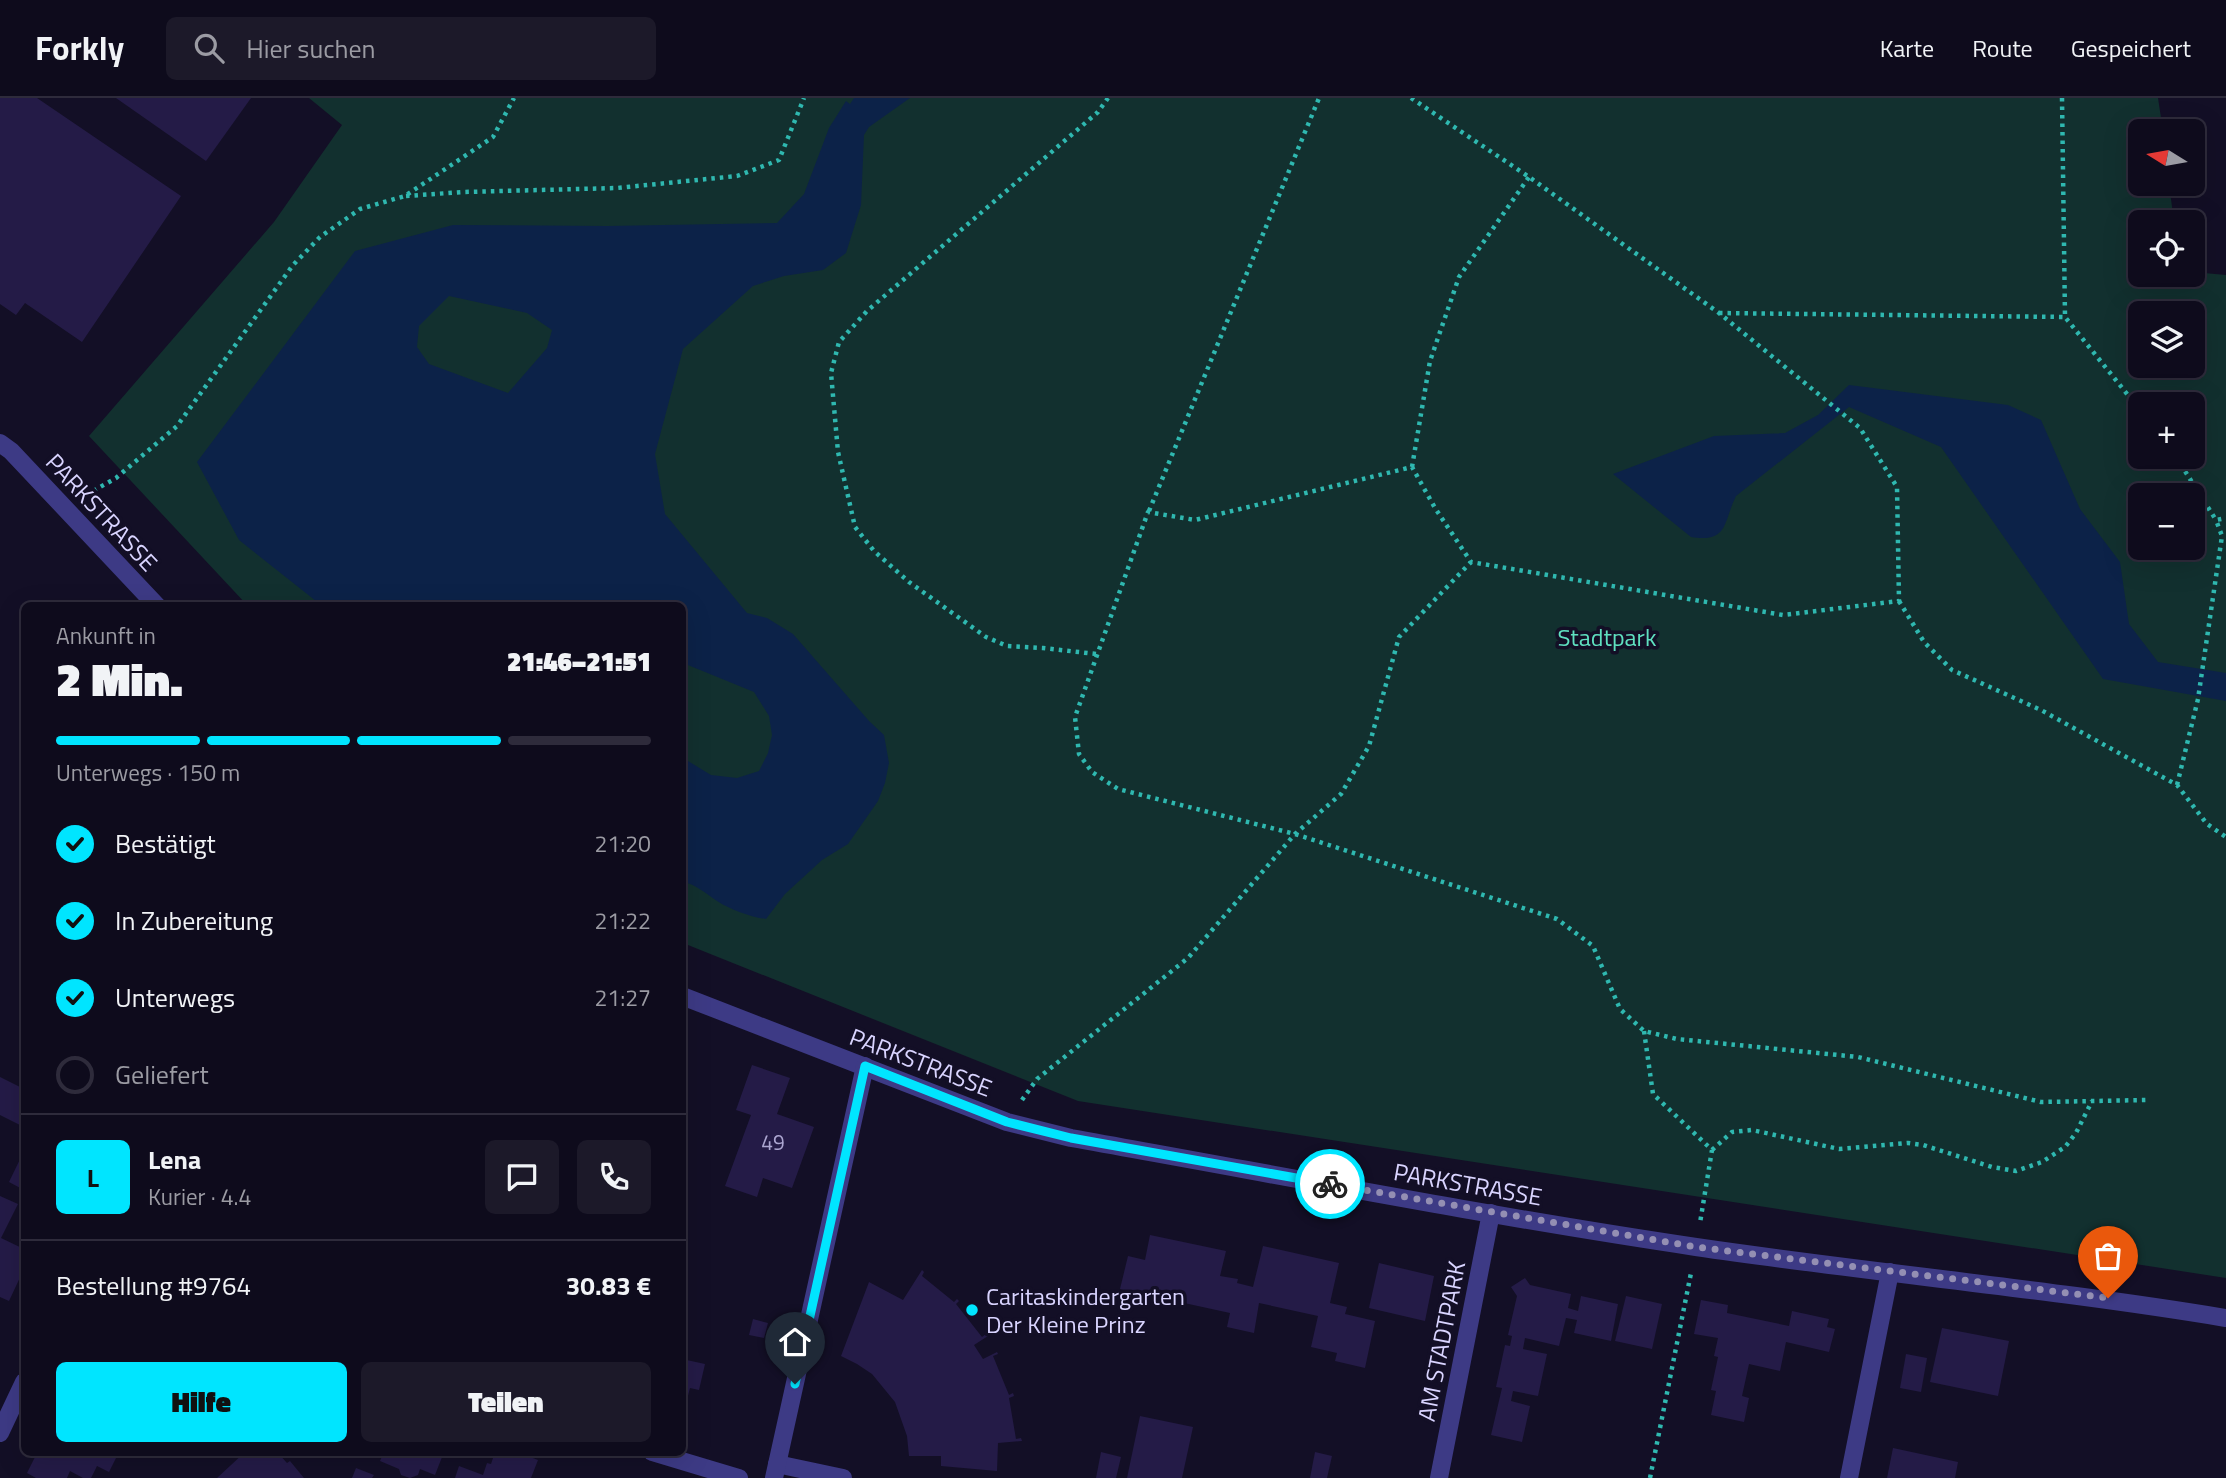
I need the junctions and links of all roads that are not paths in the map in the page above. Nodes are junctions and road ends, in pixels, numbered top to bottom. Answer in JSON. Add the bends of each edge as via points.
{"nodes":[{"id":1,"x":6,"y":447,"type":"edge"},
{"id":2,"x":153,"y":602,"type":"edge"},
{"id":3,"x":686,"y":998,"type":"edge"},
{"id":4,"x":865,"y":1066,"type":"junction"},
{"id":5,"x":1491,"y":1213,"type":"junction"},
{"id":6,"x":1890,"y":1272,"type":"junction"},
{"id":7,"x":2226,"y":1318,"type":"edge"},
{"id":8,"x":21,"y":1388,"type":"edge"},
{"id":9,"x":0,"y":1433,"type":"edge"},
{"id":10,"x":665,"y":1456,"type":"edge"},
{"id":11,"x":776,"y":1471,"type":"edge"},
{"id":12,"x":739,"y":1478,"type":"edge"},
{"id":13,"x":842,"y":1478,"type":"edge"},
{"id":14,"x":1439,"y":1478,"type":"edge"},
{"id":15,"x":1849,"y":1478,"type":"edge"}],
"edges":[{"from":1,"to":2,"type":"street","name":"PARKSTRASSE"},
{"from":3,"to":4,"type":"street","name":"PARKSTRASSE"},
{"from":4,"to":5,"type":"street","name":"PARKSTRASSE","via":[[1007,1122],[1071,1138]]},
{"from":4,"to":11,"type":"street"},
{"from":5,"to":6,"type":"street","name":"PARKSTRASSE","via":[[1696,1247]]},
{"from":5,"to":14,"type":"street","name":"AM STADTPARK"},
{"from":6,"to":7,"type":"street","name":"PARKSTRASSE","via":[[2108,1298]]},
{"from":6,"to":15,"type":"street"},
{"from":8,"to":9,"type":"street"},
{"from":10,"to":12,"type":"street"},
{"from":11,"to":13,"type":"street"}]}
